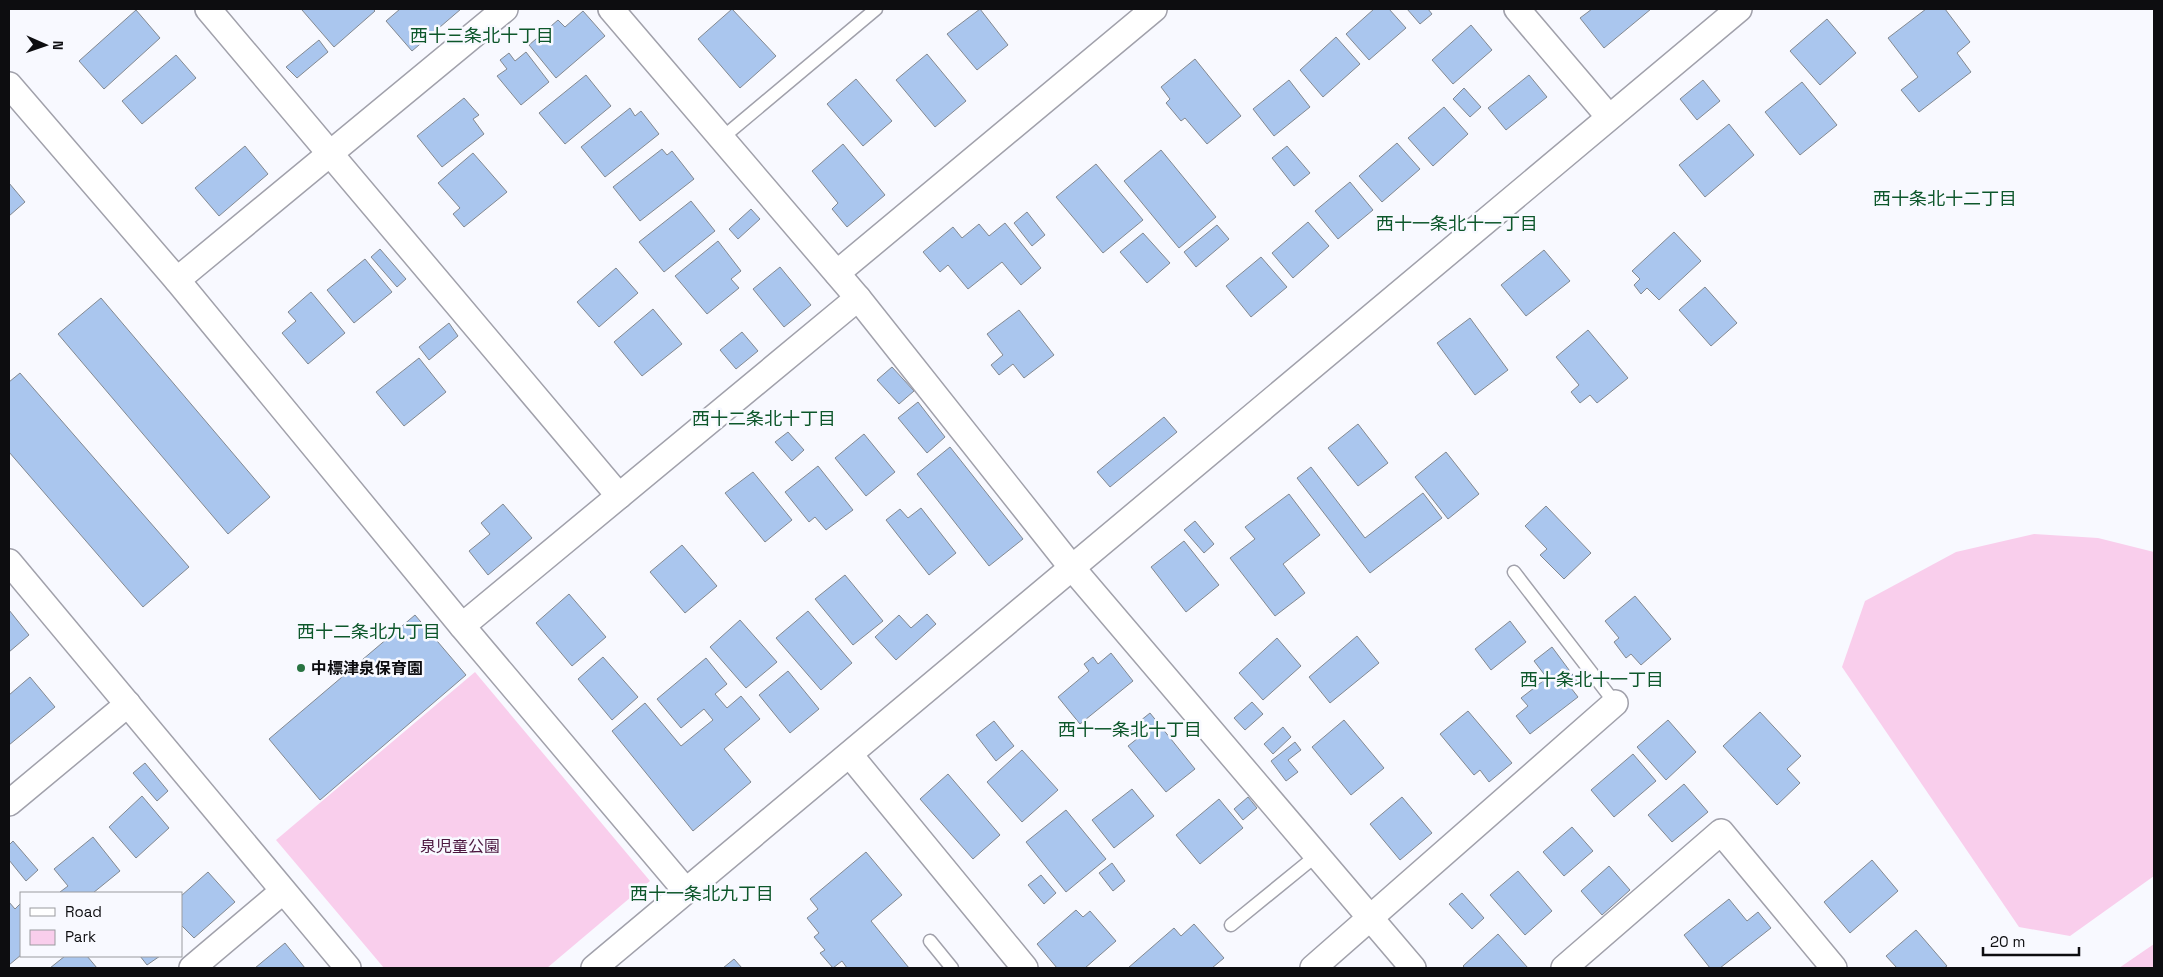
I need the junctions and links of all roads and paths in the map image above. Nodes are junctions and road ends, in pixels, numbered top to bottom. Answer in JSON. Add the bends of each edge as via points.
{"nodes":[{"id":1,"x":208,"y":9,"type":"edge"},
{"id":2,"x":505,"y":9,"type":"edge"},
{"id":3,"x":611,"y":9,"type":"edge"},
{"id":4,"x":876,"y":9,"type":"edge"},
{"id":5,"x":1154,"y":9,"type":"edge"},
{"id":6,"x":1517,"y":9,"type":"edge"},
{"id":7,"x":1739,"y":9,"type":"edge"},
{"id":8,"x":9,"y":85,"type":"edge"},
{"id":9,"x":1609,"y":117,"type":"junction"},
{"id":10,"x":722,"y":138,"type":"junction"},
{"id":11,"x":330,"y":154,"type":"junction"},
{"id":12,"x":837,"y":273,"type":"junction"},
{"id":13,"x":177,"y":280,"type":"junction"},
{"id":14,"x":858,"y":298,"type":"junction"},
{"id":15,"x":619,"y":496,"type":"junction"},
{"id":16,"x":9,"y":562,"type":"edge"},
{"id":17,"x":1073,"y":569,"type":"junction"},
{"id":18,"x":1514,"y":572,"type":"dead end"},
{"id":19,"x":462,"y":626,"type":"junction"},
{"id":20,"x":1615,"y":702,"type":"joint"},
{"id":21,"x":128,"y":704,"type":"junction"},
{"id":22,"x":850,"y":755,"type":"junction"},
{"id":23,"x":9,"y":803,"type":"edge"},
{"id":24,"x":1318,"y":855,"type":"junction"},
{"id":25,"x":283,"y":891,"type":"junction"},
{"id":26,"x":686,"y":891,"type":"junction"},
{"id":27,"x":1371,"y":918,"type":"junction"},
{"id":28,"x":1231,"y":925,"type":"dead end"},
{"id":29,"x":930,"y":941,"type":"dead end"},
{"id":30,"x":192,"y":968,"type":"edge"},
{"id":31,"x":348,"y":968,"type":"edge"},
{"id":32,"x":594,"y":968,"type":"edge"},
{"id":33,"x":952,"y":968,"type":"edge"},
{"id":34,"x":1025,"y":968,"type":"edge"},
{"id":35,"x":1313,"y":968,"type":"edge"},
{"id":36,"x":1413,"y":968,"type":"edge"},
{"id":37,"x":1564,"y":968,"type":"edge"},
{"id":38,"x":1834,"y":968,"type":"edge"}],
"edges":[{"from":1,"to":11,"type":"street"},
{"from":2,"to":11,"type":"street"},
{"from":3,"to":10,"type":"street"},
{"from":4,"to":10,"type":"lane"},
{"from":5,"to":12,"type":"street"},
{"from":6,"to":9,"type":"street"},
{"from":7,"to":9,"type":"street"},
{"from":8,"to":13,"type":"street"},
{"from":9,"to":17,"type":"street"},
{"from":10,"to":12,"type":"street"},
{"from":11,"to":13,"type":"street"},
{"from":11,"to":15,"type":"street"},
{"from":12,"to":14,"type":"street"},
{"from":13,"to":19,"type":"street"},
{"from":14,"to":15,"type":"street"},
{"from":14,"to":17,"type":"street"},
{"from":15,"to":19,"type":"street"},
{"from":16,"to":21,"type":"street"},
{"from":17,"to":22,"type":"street"},
{"from":17,"to":24,"type":"street"},
{"from":18,"to":20,"type":"lane"},
{"from":19,"to":26,"type":"street"},
{"from":20,"to":27,"type":"street"},
{"from":21,"to":23,"type":"street"},
{"from":21,"to":25,"type":"street"},
{"from":22,"to":26,"type":"street"},
{"from":22,"to":34,"type":"street"},
{"from":24,"to":27,"type":"street"},
{"from":24,"to":28,"type":"lane"},
{"from":25,"to":30,"type":"street"},
{"from":25,"to":31,"type":"street"},
{"from":26,"to":32,"type":"street"},
{"from":27,"to":35,"type":"street"},
{"from":27,"to":36,"type":"street"},
{"from":29,"to":33,"type":"lane"},
{"from":37,"to":38,"type":"street","via":[[1720,832]]}]}
